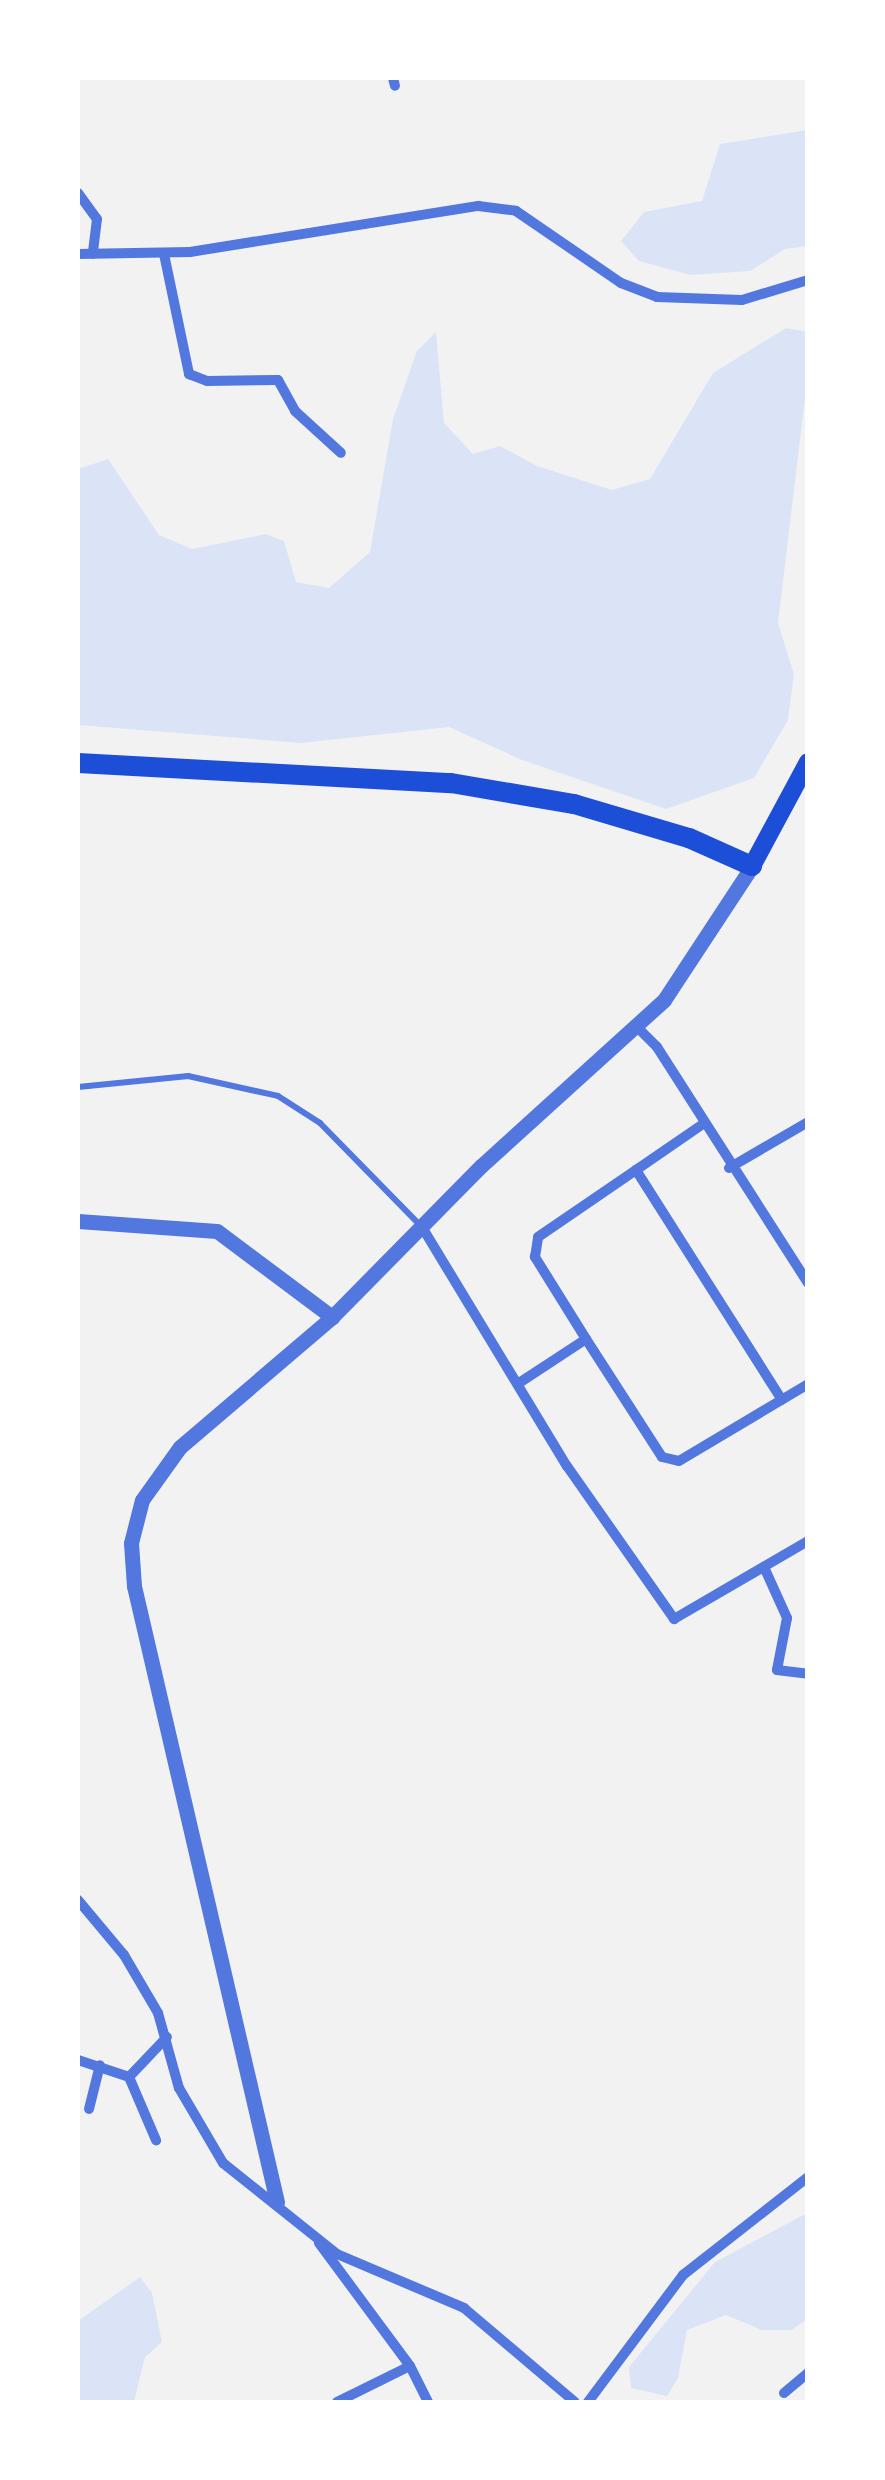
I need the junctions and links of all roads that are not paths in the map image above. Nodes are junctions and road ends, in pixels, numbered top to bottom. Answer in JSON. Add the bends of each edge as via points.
{"nodes":[{"id":1,"x":78,"y":192,"type":"edge"},
{"id":2,"x":78,"y":254,"type":"edge"},
{"id":3,"x":93,"y":254,"type":"junction"},
{"id":4,"x":164,"y":254,"type":"junction"},
{"id":5,"x":808,"y":280,"type":"edge"},
{"id":6,"x":340,"y":453,"type":"dead end"},
{"id":7,"x":808,"y":762,"type":"edge"},
{"id":8,"x":78,"y":763,"type":"edge"},
{"id":9,"x":752,"y":866,"type":"junction"},
{"id":10,"x":636,"y":1027,"type":"junction"},
{"id":11,"x":78,"y":1087,"type":"edge"},
{"id":12,"x":808,"y":1122,"type":"edge"},
{"id":13,"x":703,"y":1124,"type":"junction"},
{"id":14,"x":730,"y":1168,"type":"junction"},
{"id":15,"x":636,"y":1170,"type":"junction"},
{"id":16,"x":78,"y":1221,"type":"edge"},
{"id":17,"x":422,"y":1227,"type":"junction"},
{"id":18,"x":808,"y":1282,"type":"edge"},
{"id":19,"x":332,"y":1317,"type":"junction"},
{"id":20,"x":586,"y":1338,"type":"junction"},
{"id":21,"x":518,"y":1383,"type":"junction"},
{"id":22,"x":808,"y":1384,"type":"edge"},
{"id":23,"x":782,"y":1400,"type":"junction"},
{"id":24,"x":808,"y":1540,"type":"edge"},
{"id":25,"x":764,"y":1567,"type":"junction"},
{"id":26,"x":808,"y":1674,"type":"edge"},
{"id":27,"x":78,"y":1900,"type":"edge"},
{"id":28,"x":167,"y":2036,"type":"junction"},
{"id":29,"x":78,"y":2060,"type":"edge"},
{"id":30,"x":100,"y":2066,"type":"junction"},
{"id":31,"x":129,"y":2077,"type":"junction"},
{"id":32,"x":89,"y":2108,"type":"dead end"},
{"id":33,"x":156,"y":2140,"type":"dead end"},
{"id":34,"x":808,"y":2177,"type":"edge"},
{"id":35,"x":277,"y":2202,"type":"junction"},
{"id":36,"x":318,"y":2242,"type":"junction"},
{"id":37,"x":410,"y":2366,"type":"junction"},
{"id":38,"x":808,"y":2373,"type":"edge"},
{"id":39,"x":784,"y":2393,"type":"dead end"},
{"id":40,"x":337,"y":2402,"type":"edge"},
{"id":41,"x":428,"y":2402,"type":"edge"},
{"id":42,"x":574,"y":2402,"type":"edge"},
{"id":43,"x":588,"y":2402,"type":"edge"}],
"edges":[{"from":1,"to":3,"type":"street","via":[[97,219]]},
{"from":2,"to":3,"type":"street"},
{"from":3,"to":4,"type":"street"},
{"from":4,"to":5,"type":"street","via":[[478,206],[516,211],[621,283],[658,297],[742,300]]},
{"from":4,"to":6,"type":"street","via":[[189,374],[207,381],[278,380],[295,411]]},
{"from":7,"to":9,"type":"main road"},
{"from":8,"to":9,"type":"highway","via":[[451,783],[574,804],[689,838]]},
{"from":9,"to":10,"type":"street","via":[[716,930]]},
{"from":10,"to":13,"type":"street","via":[[657,1047]]},
{"from":10,"to":17,"type":"street"},
{"from":11,"to":17,"type":"lane","via":[[188,1076],[278,1096],[320,1123]]},
{"from":12,"to":14,"type":"street"},
{"from":13,"to":14,"type":"street"},
{"from":13,"to":15,"type":"street"},
{"from":14,"to":18,"type":"street"},
{"from":15,"to":20,"type":"street","via":[[538,1236],[536,1256]]},
{"from":15,"to":23,"type":"street"},
{"from":16,"to":19,"type":"street","via":[[217,1231]]},
{"from":17,"to":19,"type":"street"},
{"from":17,"to":21,"type":"street"},
{"from":19,"to":35,"type":"street","via":[[165,1462],[142,1500],[131,1542],[134,1586]]},
{"from":20,"to":21,"type":"street"},
{"from":20,"to":23,"type":"street","via":[[662,1456],[679,1461]]},
{"from":21,"to":25,"type":"street","via":[[674,1620]]},
{"from":22,"to":23,"type":"street"},
{"from":24,"to":25,"type":"street"},
{"from":25,"to":26,"type":"street","via":[[787,1618],[777,1670]]},
{"from":27,"to":28,"type":"street","via":[[124,1956]]},
{"from":28,"to":31,"type":"street"},
{"from":28,"to":35,"type":"street","via":[[180,2088],[222,2163]]},
{"from":29,"to":30,"type":"street"},
{"from":30,"to":31,"type":"street"},
{"from":30,"to":32,"type":"street"},
{"from":31,"to":33,"type":"street"},
{"from":34,"to":43,"type":"street","via":[[683,2275]]},
{"from":35,"to":36,"type":"street"},
{"from":36,"to":37,"type":"street"},
{"from":36,"to":42,"type":"street","via":[[464,2308]]},
{"from":37,"to":40,"type":"street"},
{"from":37,"to":41,"type":"street"},
{"from":38,"to":39,"type":"street"}]}
